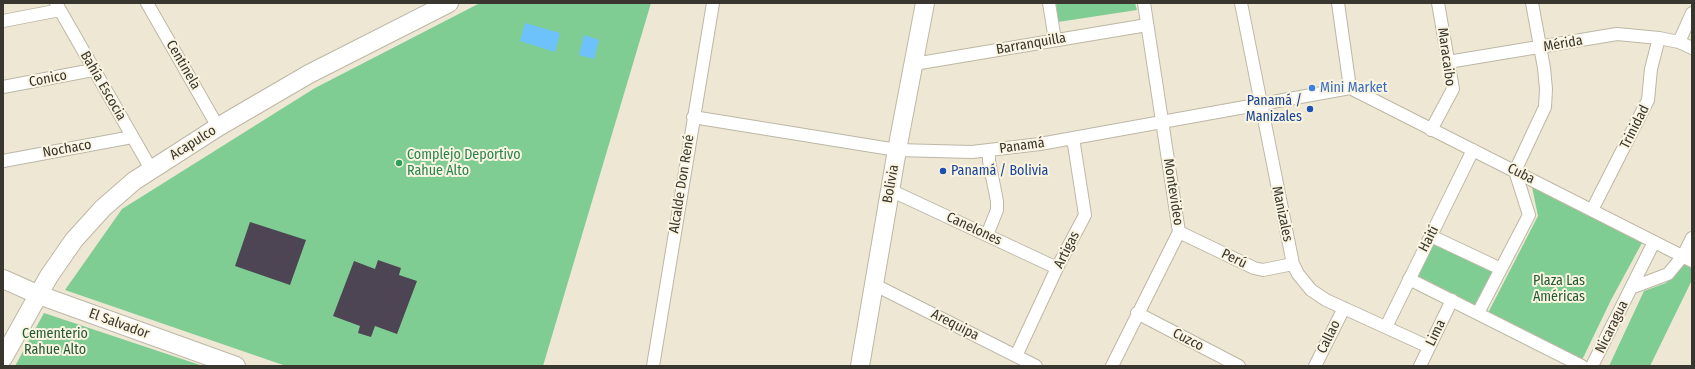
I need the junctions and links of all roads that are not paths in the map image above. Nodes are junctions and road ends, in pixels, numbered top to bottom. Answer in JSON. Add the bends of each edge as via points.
{"nodes":[{"id":1,"x":147,"y":3,"type":"edge"},
{"id":2,"x":449,"y":3,"type":"edge"},
{"id":3,"x":713,"y":3,"type":"edge"},
{"id":4,"x":925,"y":3,"type":"edge"},
{"id":5,"x":1050,"y":3,"type":"edge"},
{"id":6,"x":1144,"y":3,"type":"edge"},
{"id":7,"x":1241,"y":3,"type":"edge"},
{"id":8,"x":1338,"y":3,"type":"edge"},
{"id":9,"x":1438,"y":3,"type":"edge"},
{"id":10,"x":1532,"y":3,"type":"edge"},
{"id":11,"x":58,"y":6,"type":"edge"},
{"id":12,"x":1692,"y":13,"type":"edge"},
{"id":13,"x":3,"y":22,"type":"edge"},
{"id":14,"x":1147,"y":24,"type":"junction"},
{"id":15,"x":1659,"y":38,"type":"junction"},
{"id":16,"x":1055,"y":40,"type":"junction"},
{"id":17,"x":1679,"y":42,"type":"junction"},
{"id":18,"x":1540,"y":48,"type":"junction"},
{"id":19,"x":1692,"y":48,"type":"edge"},
{"id":20,"x":1448,"y":62,"type":"junction"},
{"id":21,"x":914,"y":64,"type":"junction"},
{"id":22,"x":93,"y":70,"type":"junction"},
{"id":23,"x":3,"y":87,"type":"edge"},
{"id":24,"x":1350,"y":88,"type":"junction"},
{"id":25,"x":1260,"y":104,"type":"junction"},
{"id":26,"x":693,"y":117,"type":"junction"},
{"id":27,"x":1162,"y":122,"type":"junction"},
{"id":28,"x":218,"y":127,"type":"junction"},
{"id":29,"x":1431,"y":130,"type":"junction"},
{"id":30,"x":132,"y":137,"type":"junction"},
{"id":31,"x":1073,"y":138,"type":"junction"},
{"id":32,"x":897,"y":150,"type":"junction"},
{"id":33,"x":989,"y":150,"type":"junction"},
{"id":34,"x":1473,"y":150,"type":"junction"},
{"id":35,"x":3,"y":161,"type":"edge"},
{"id":36,"x":151,"y":169,"type":"junction"},
{"id":37,"x":1515,"y":171,"type":"junction"},
{"id":38,"x":890,"y":190,"type":"junction"},
{"id":39,"x":1592,"y":210,"type":"junction"},
{"id":40,"x":1179,"y":232,"type":"junction"},
{"id":41,"x":987,"y":235,"type":"junction"},
{"id":42,"x":1431,"y":236,"type":"junction"},
{"id":43,"x":1692,"y":238,"type":"edge"},
{"id":44,"x":1654,"y":242,"type":"junction"},
{"id":45,"x":1687,"y":259,"type":"edge"},
{"id":46,"x":1293,"y":264,"type":"junction"},
{"id":47,"x":1057,"y":268,"type":"junction"},
{"id":48,"x":1501,"y":269,"type":"junction"},
{"id":49,"x":1409,"y":279,"type":"junction"},
{"id":50,"x":3,"y":280,"type":"edge"},
{"id":51,"x":873,"y":284,"type":"junction"},
{"id":52,"x":1631,"y":288,"type":"junction"},
{"id":53,"x":39,"y":295,"type":"junction"},
{"id":54,"x":1452,"y":300,"type":"junction"},
{"id":55,"x":1344,"y":308,"type":"junction"},
{"id":56,"x":1137,"y":313,"type":"junction"},
{"id":57,"x":1478,"y":313,"type":"junction"},
{"id":58,"x":1386,"y":327,"type":"junction"},
{"id":59,"x":1430,"y":347,"type":"junction"},
{"id":60,"x":1016,"y":356,"type":"junction"},
{"id":61,"x":3,"y":358,"type":"edge"},
{"id":62,"x":236,"y":366,"type":"edge"},
{"id":63,"x":653,"y":366,"type":"edge"},
{"id":64,"x":860,"y":366,"type":"edge"},
{"id":65,"x":1036,"y":366,"type":"edge"},
{"id":66,"x":1112,"y":366,"type":"edge"},
{"id":67,"x":1239,"y":366,"type":"edge"},
{"id":68,"x":1315,"y":366,"type":"edge"},
{"id":69,"x":1420,"y":366,"type":"edge"},
{"id":70,"x":1582,"y":366,"type":"edge"},
{"id":71,"x":1592,"y":366,"type":"edge"}],
"edges":[{"from":1,"to":28,"type":"street","name":"Centinela"},
{"from":2,"to":28,"type":"street","name":"Acapulco","via":[[309,74]]},
{"from":3,"to":26,"type":"street","name":"Alcalde Don René"},
{"from":4,"to":21,"type":"street","name":"Bolivia"},
{"from":5,"to":16,"type":"street"},
{"from":6,"to":14,"type":"street","name":"Montevideo"},
{"from":7,"to":25,"type":"street","name":"Manizales"},
{"from":8,"to":24,"type":"street"},
{"from":9,"to":20,"type":"street","name":"Maracaibo"},
{"from":10,"to":18,"type":"street"},
{"from":11,"to":13,"type":"street"},
{"from":11,"to":22,"type":"street","name":"Bahía Escocia"},
{"from":12,"to":17,"type":"street"},
{"from":14,"to":16,"type":"street","name":"Barranquilla"},
{"from":14,"to":27,"type":"street","name":"Montevideo"},
{"from":15,"to":17,"type":"street","name":"Mérida"},
{"from":15,"to":18,"type":"street","name":"Mérida","via":[[1617,34]]},
{"from":15,"to":39,"type":"street","name":"Trinidad","via":[[1651,69],[1648,100]]},
{"from":16,"to":21,"type":"street","name":"Barranquilla"},
{"from":17,"to":19,"type":"street","name":"Mérida"},
{"from":18,"to":20,"type":"street","name":"Mérida"},
{"from":18,"to":37,"type":"street","via":[[1546,89],[1545,107]]},
{"from":20,"to":29,"type":"street","name":"Maracaibo","via":[[1452,89]]},
{"from":21,"to":32,"type":"street","name":"Bolivia"},
{"from":22,"to":23,"type":"street","name":"Conico"},
{"from":22,"to":30,"type":"street","name":"Bahía Escocia"},
{"from":24,"to":25,"type":"street","name":"Panamá"},
{"from":24,"to":29,"type":"street","name":"Cuba"},
{"from":25,"to":27,"type":"street","name":"Panamá"},
{"from":25,"to":46,"type":"street","name":"Manizales"},
{"from":26,"to":32,"type":"street","name":"Panamá"},
{"from":26,"to":63,"type":"street","name":"Alcalde Don René"},
{"from":27,"to":31,"type":"street","name":"Panamá"},
{"from":27,"to":40,"type":"street","name":"Montevideo"},
{"from":28,"to":36,"type":"street","name":"Acapulco"},
{"from":29,"to":34,"type":"street","name":"Cuba"},
{"from":30,"to":35,"type":"street","name":"Nochaco"},
{"from":30,"to":36,"type":"street","name":"Bahía Escocia"},
{"from":31,"to":33,"type":"street","name":"Panamá"},
{"from":31,"to":47,"type":"street","name":"Artigas","via":[[1085,215]]},
{"from":32,"to":33,"type":"street","name":"Panamá"},
{"from":32,"to":38,"type":"street","name":"Bolivia"},
{"from":33,"to":41,"type":"street","via":[[997,210]]},
{"from":34,"to":37,"type":"street","name":"Cuba"},
{"from":34,"to":42,"type":"street","name":"Haití"},
{"from":36,"to":53,"type":"street","name":"Acapulco","via":[[118,194],[88,223],[61,257]]},
{"from":37,"to":39,"type":"street","name":"Cuba"},
{"from":37,"to":48,"type":"street","via":[[1529,215]]},
{"from":38,"to":41,"type":"street","name":"Canelones"},
{"from":38,"to":51,"type":"street","name":"Bolivia"},
{"from":39,"to":44,"type":"street","name":"Cuba"},
{"from":40,"to":46,"type":"street","name":"Perú","via":[[1254,268],[1263,270]]},
{"from":40,"to":56,"type":"street","name":"Montevideo"},
{"from":41,"to":47,"type":"street","name":"Canelones"},
{"from":42,"to":48,"type":"street"},
{"from":42,"to":49,"type":"street","name":"Haití"},
{"from":43,"to":45,"type":"street","name":"Nicaragua"},
{"from":44,"to":45,"type":"street","name":"Cuba"},
{"from":44,"to":52,"type":"street","name":"Nicaragua"},
{"from":45,"to":52,"type":"street","name":"Nicaragua","via":[[1668,274]]},
{"from":46,"to":55,"type":"street","name":"Manizales","via":[[1311,290]]},
{"from":47,"to":60,"type":"street","name":"Artigas"},
{"from":48,"to":57,"type":"street"},
{"from":49,"to":54,"type":"street"},
{"from":49,"to":58,"type":"street","name":"Haití"},
{"from":50,"to":53,"type":"street","name":"El Salvador"},
{"from":51,"to":60,"type":"street","name":"Arequipa"},
{"from":51,"to":64,"type":"street","name":"Bolivia"},
{"from":52,"to":71,"type":"street","name":"Nicaragua"},
{"from":53,"to":61,"type":"street","name":"Acapulco"},
{"from":53,"to":62,"type":"street","name":"El Salvador"},
{"from":54,"to":57,"type":"street"},
{"from":54,"to":59,"type":"street","name":"Lima"},
{"from":55,"to":58,"type":"street","name":"Manizales"},
{"from":55,"to":68,"type":"street","name":"Callao"},
{"from":56,"to":66,"type":"street","name":"Montevideo"},
{"from":56,"to":67,"type":"street","name":"Cuzco"},
{"from":57,"to":70,"type":"street"},
{"from":58,"to":59,"type":"street","name":"Manizales"},
{"from":59,"to":69,"type":"street","name":"Lima"},
{"from":60,"to":65,"type":"street","name":"Arequipa"}]}
